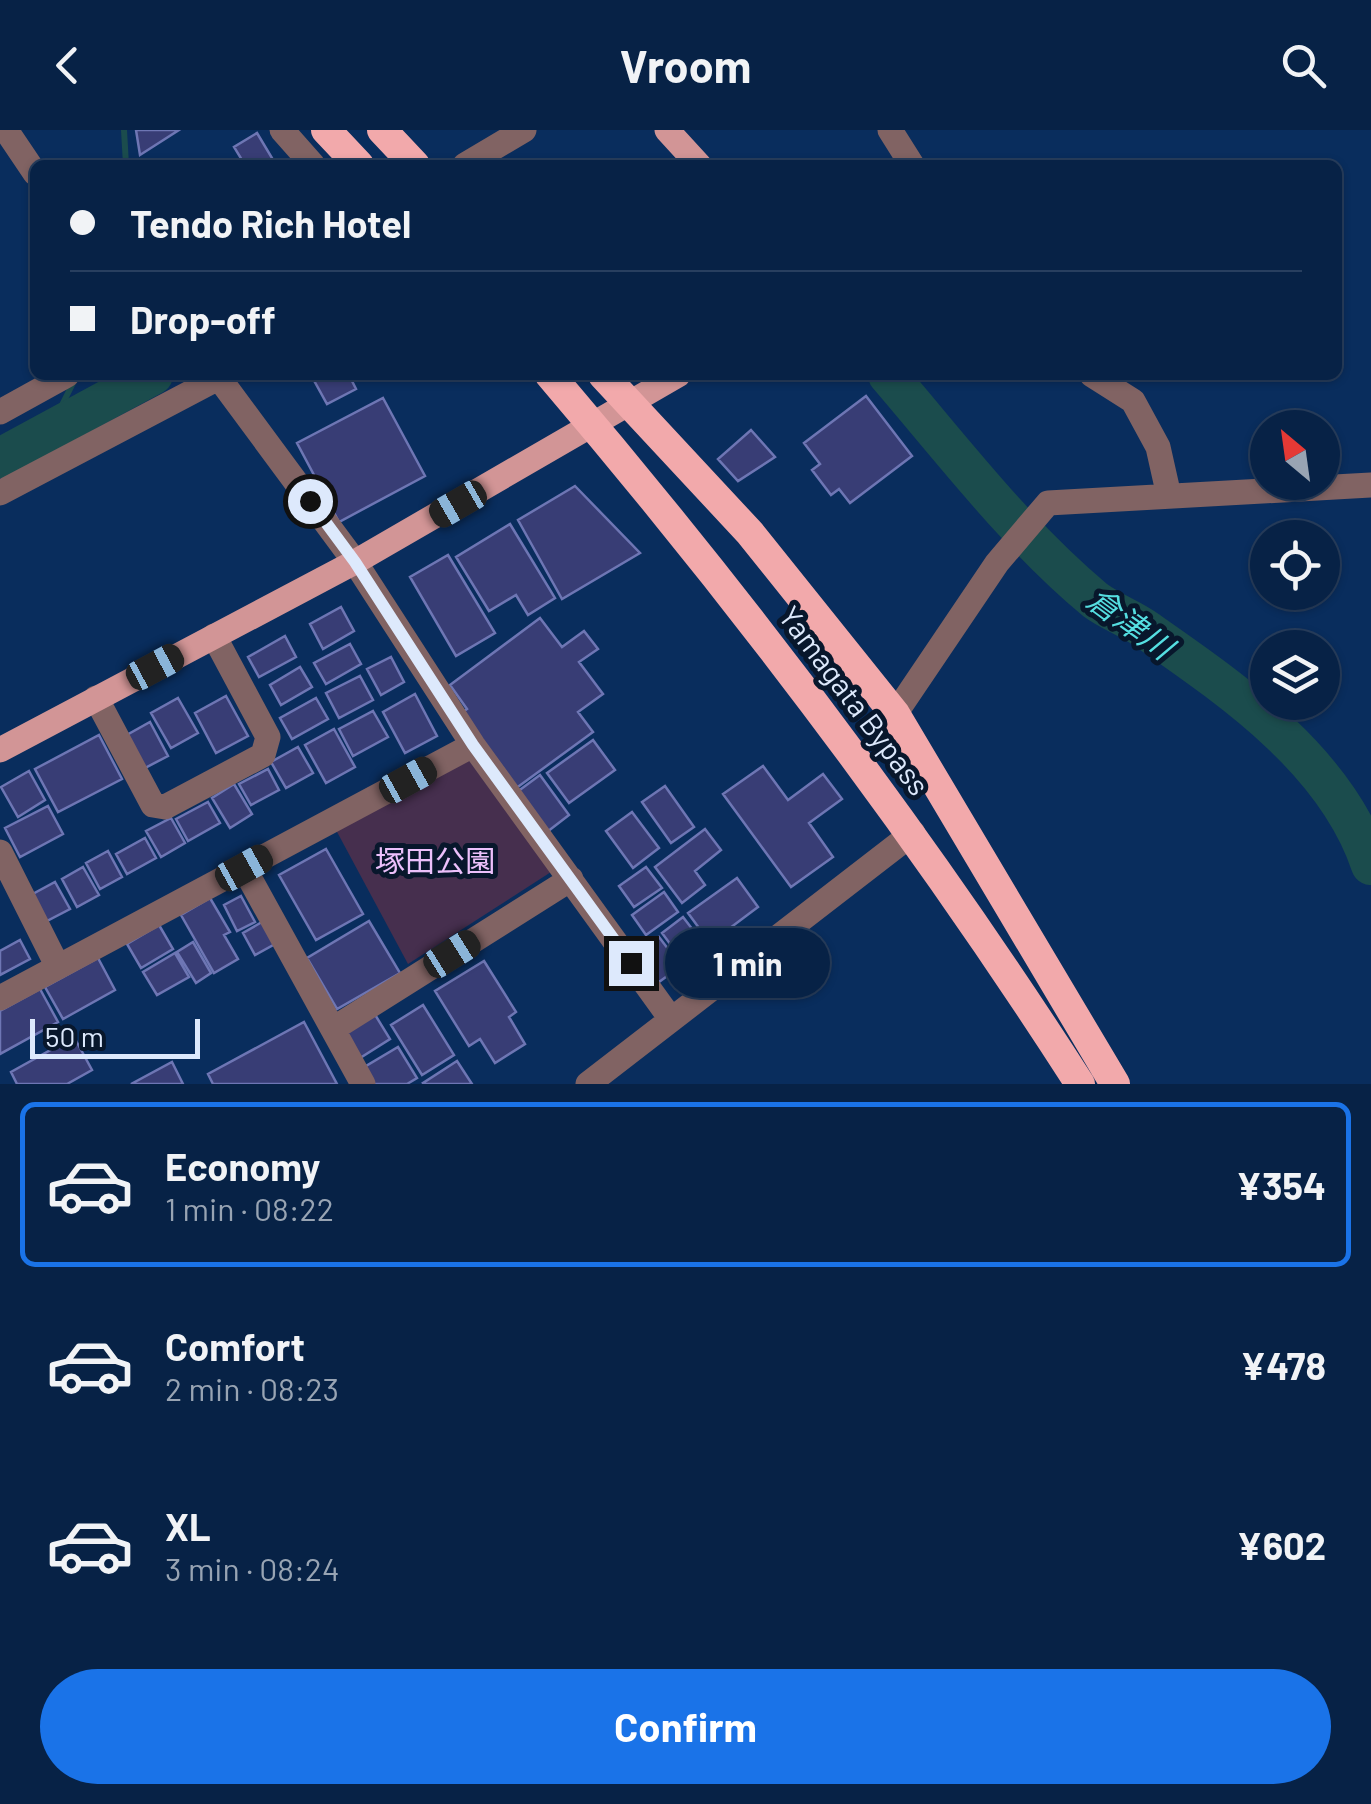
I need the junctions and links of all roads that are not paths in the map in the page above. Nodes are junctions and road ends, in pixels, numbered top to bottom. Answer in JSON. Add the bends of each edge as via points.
{"nodes":[{"id":1,"x":6,"y":130,"type":"edge"},
{"id":2,"x":282,"y":130,"type":"edge"},
{"id":3,"x":326,"y":130,"type":"edge"},
{"id":4,"x":382,"y":130,"type":"edge"},
{"id":5,"x":524,"y":130,"type":"edge"},
{"id":6,"x":667,"y":130,"type":"edge"},
{"id":7,"x":890,"y":130,"type":"edge"},
{"id":8,"x":309,"y":160,"type":"edge"},
{"id":9,"x":355,"y":160,"type":"edge"},
{"id":10,"x":410,"y":160,"type":"edge"},
{"id":11,"x":474,"y":160,"type":"edge"},
{"id":12,"x":694,"y":160,"type":"edge"},
{"id":13,"x":909,"y":160,"type":"edge"},
{"id":14,"x":30,"y":165,"type":"edge"},
{"id":15,"x":57,"y":380,"type":"edge"},
{"id":16,"x":214,"y":380,"type":"edge"},
{"id":17,"x":225,"y":380,"type":"edge"},
{"id":18,"x":554,"y":380,"type":"edge"},
{"id":19,"x":608,"y":380,"type":"edge"},
{"id":20,"x":670,"y":380,"type":"edge"},
{"id":21,"x":1100,"y":380,"type":"edge"},
{"id":22,"x":630,"y":404,"type":"junction"},
{"id":23,"x":1,"y":408,"type":"edge"},
{"id":24,"x":595,"y":427,"type":"junction"},
{"id":25,"x":1371,"y":485,"type":"edge"},
{"id":26,"x":0,"y":494,"type":"edge"},
{"id":27,"x":1169,"y":496,"type":"junction"},
{"id":28,"x":355,"y":562,"type":"junction"},
{"id":29,"x":214,"y":636,"type":"junction"},
{"id":30,"x":96,"y":698,"type":"junction"},
{"id":31,"x":896,"y":714,"type":"junction"},
{"id":32,"x":473,"y":745,"type":"junction"},
{"id":33,"x":0,"y":750,"type":"edge"},
{"id":34,"x":912,"y":833,"type":"junction"},
{"id":35,"x":0,"y":852,"type":"edge"},
{"id":36,"x":244,"y":868,"type":"junction"},
{"id":37,"x":571,"y":879,"type":"junction"},
{"id":38,"x":58,"y":967,"type":"junction"},
{"id":39,"x":0,"y":998,"type":"edge"},
{"id":40,"x":671,"y":1019,"type":"junction"},
{"id":41,"x":334,"y":1029,"type":"junction"},
{"id":42,"x":364,"y":1084,"type":"edge"},
{"id":43,"x":588,"y":1084,"type":"edge"},
{"id":44,"x":1080,"y":1084,"type":"edge"},
{"id":45,"x":1115,"y":1084,"type":"edge"}],
"edges":[{"from":1,"to":14,"type":"street"},
{"from":2,"to":8,"type":"street"},
{"from":3,"to":9,"type":"highway"},
{"from":4,"to":10,"type":"highway"},
{"from":5,"to":11,"type":"street"},
{"from":6,"to":12,"type":"main road"},
{"from":7,"to":13,"type":"street"},
{"from":15,"to":23,"type":"street"},
{"from":16,"to":26,"type":"street"},
{"from":17,"to":28,"type":"street"},
{"from":18,"to":24,"type":"highway","name":"Yamagata Bypass"},
{"from":19,"to":22,"type":"highway","name":"Yamagata Bypass"},
{"from":20,"to":22,"type":"main road"},
{"from":21,"to":27,"type":"street","via":[[1133,401],[1158,448]]},
{"from":22,"to":24,"type":"main road"},
{"from":22,"to":31,"type":"highway","name":"Yamagata Bypass","via":[[750,532]]},
{"from":24,"to":28,"type":"main road"},
{"from":24,"to":34,"type":"highway","name":"Yamagata Bypass"},
{"from":25,"to":27,"type":"street"},
{"from":27,"to":31,"type":"street","via":[[1048,503],[997,563]]},
{"from":28,"to":29,"type":"main road"},
{"from":28,"to":32,"type":"street"},
{"from":29,"to":30,"type":"main road"},
{"from":29,"to":30,"type":"street","via":[[268,737],[263,755],[165,806],[153,804]]},
{"from":30,"to":33,"type":"main road"},
{"from":31,"to":45,"type":"highway","name":"Yamagata Bypass"},
{"from":32,"to":36,"type":"street"},
{"from":32,"to":37,"type":"street"},
{"from":34,"to":40,"type":"street"},
{"from":34,"to":44,"type":"highway","name":"Yamagata Bypass"},
{"from":35,"to":38,"type":"street"},
{"from":36,"to":38,"type":"street"},
{"from":36,"to":41,"type":"street"},
{"from":37,"to":40,"type":"street"},
{"from":37,"to":41,"type":"street"},
{"from":38,"to":39,"type":"street"},
{"from":40,"to":43,"type":"street"},
{"from":41,"to":42,"type":"street"}]}
